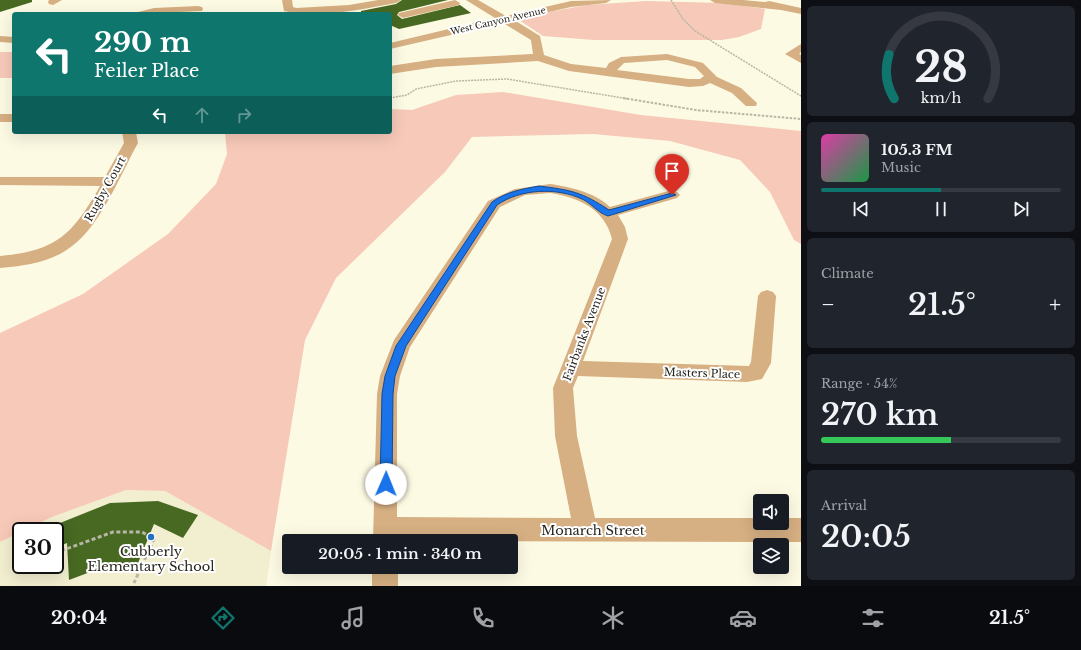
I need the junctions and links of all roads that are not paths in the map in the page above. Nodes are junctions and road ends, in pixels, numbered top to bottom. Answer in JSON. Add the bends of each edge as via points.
{"nodes":[{"id":1,"x":168,"y":0,"type":"edge"},
{"id":2,"x":287,"y":0,"type":"edge"},
{"id":3,"x":396,"y":0,"type":"edge"},
{"id":4,"x":565,"y":0,"type":"edge"},
{"id":5,"x":606,"y":0,"type":"edge"},
{"id":6,"x":715,"y":0,"type":"edge"},
{"id":7,"x":746,"y":0,"type":"edge"},
{"id":8,"x":476,"y":1,"type":"edge"},
{"id":9,"x":385,"y":2,"type":"junction"},
{"id":10,"x":455,"y":3,"type":"dead end"},
{"id":11,"x":780,"y":3,"type":"edge"},
{"id":12,"x":198,"y":9,"type":"dead end"},
{"id":13,"x":342,"y":11,"type":"edge"},
{"id":14,"x":801,"y":11,"type":"edge"},
{"id":15,"x":164,"y":12,"type":"edge"},
{"id":16,"x":291,"y":12,"type":"edge"},
{"id":17,"x":403,"y":15,"type":"junction"},
{"id":18,"x":500,"y":17,"type":"junction"},
{"id":19,"x":413,"y":22,"type":"dead end"},
{"id":20,"x":0,"y":39,"type":"edge"},
{"id":21,"x":12,"y":40,"type":"edge"},
{"id":22,"x":392,"y":40,"type":"edge"},
{"id":23,"x":392,"y":45,"type":"edge"},
{"id":24,"x":801,"y":47,"type":"edge"},
{"id":25,"x":539,"y":57,"type":"junction"},
{"id":26,"x":801,"y":60,"type":"edge"},
{"id":27,"x":392,"y":70,"type":"edge"},
{"id":28,"x":610,"y":72,"type":"junction"},
{"id":29,"x":708,"y":78,"type":"junction"},
{"id":30,"x":751,"y":103,"type":"dead end"},
{"id":31,"x":0,"y":118,"type":"edge"},
{"id":32,"x":12,"y":118,"type":"edge"},
{"id":33,"x":129,"y":134,"type":"edge"},
{"id":34,"x":0,"y":181,"type":"edge"},
{"id":35,"x":108,"y":182,"type":"junction"},
{"id":36,"x":672,"y":195,"type":"dead end"},
{"id":37,"x":608,"y":213,"type":"junction"},
{"id":38,"x":0,"y":262,"type":"edge"},
{"id":39,"x":767,"y":296,"type":"dead end"},
{"id":40,"x":571,"y":368,"type":"junction"},
{"id":41,"x":801,"y":530,"type":"edge"},
{"id":42,"x":586,"y":531,"type":"junction"},
{"id":43,"x":386,"y":534,"type":"edge"},
{"id":44,"x":436,"y":534,"type":"edge"},
{"id":45,"x":385,"y":574,"type":"edge"},
{"id":46,"x":384,"y":586,"type":"edge"}],
"edges":[{"from":1,"to":15,"type":"street"},
{"from":2,"to":16,"type":"street"},
{"from":3,"to":9,"type":"street"},
{"from":4,"to":18,"type":"street","name":"West Canyon Avenue"},
{"from":5,"to":18,"type":"street","name":"West Canyon Avenue"},
{"from":6,"to":11,"type":"street"},
{"from":7,"to":11,"type":"street"},
{"from":8,"to":18,"type":"street"},
{"from":9,"to":13,"type":"street"},
{"from":9,"to":17,"type":"street"},
{"from":10,"to":17,"type":"street"},
{"from":11,"to":14,"type":"street"},
{"from":12,"to":15,"type":"street"},
{"from":13,"to":16,"type":"street"},
{"from":17,"to":19,"type":"street"},
{"from":18,"to":22,"type":"street","name":"West Canyon Avenue"},
{"from":18,"to":23,"type":"street","name":"West Canyon Avenue"},
{"from":18,"to":25,"type":"street","via":[[536,38]]},
{"from":20,"to":21,"type":"street"},
{"from":24,"to":26,"type":"street","via":[[791,54]]},
{"from":25,"to":27,"type":"street","via":[[436,63]]},
{"from":25,"to":28,"type":"street","via":[[569,67]]},
{"from":28,"to":29,"type":"street","via":[[689,83],[703,82]]},
{"from":28,"to":29,"type":"street","via":[[613,65],[621,60],[667,56],[698,65],[711,76]]},
{"from":29,"to":30,"type":"street","via":[[743,93]]},
{"from":31,"to":32,"type":"street"},
{"from":33,"to":35,"type":"street","name":"Rugby Court","via":[[131,143]]},
{"from":34,"to":35,"type":"street"},
{"from":35,"to":38,"type":"street","name":"Rugby Court","via":[[84,226],[66,243],[27,259]]},
{"from":36,"to":37,"type":"street"},
{"from":37,"to":40,"type":"street","name":"Fairbanks Avenue","via":[[620,231],[620,239]]},
{"from":37,"to":43,"type":"street","via":[[584,197],[539,188],[516,193],[494,204],[401,346],[390,376],[387,394]]},
{"from":39,"to":40,"type":"street","name":"Masters Place","via":[[761,363],[755,372],[747,374]]},
{"from":40,"to":42,"type":"street","name":"Fairbanks Avenue","via":[[563,388],[566,436]]},
{"from":41,"to":42,"type":"street","name":"Monarch Street"},
{"from":42,"to":44,"type":"street","name":"Monarch Street"},
{"from":45,"to":46,"type":"street"}]}
